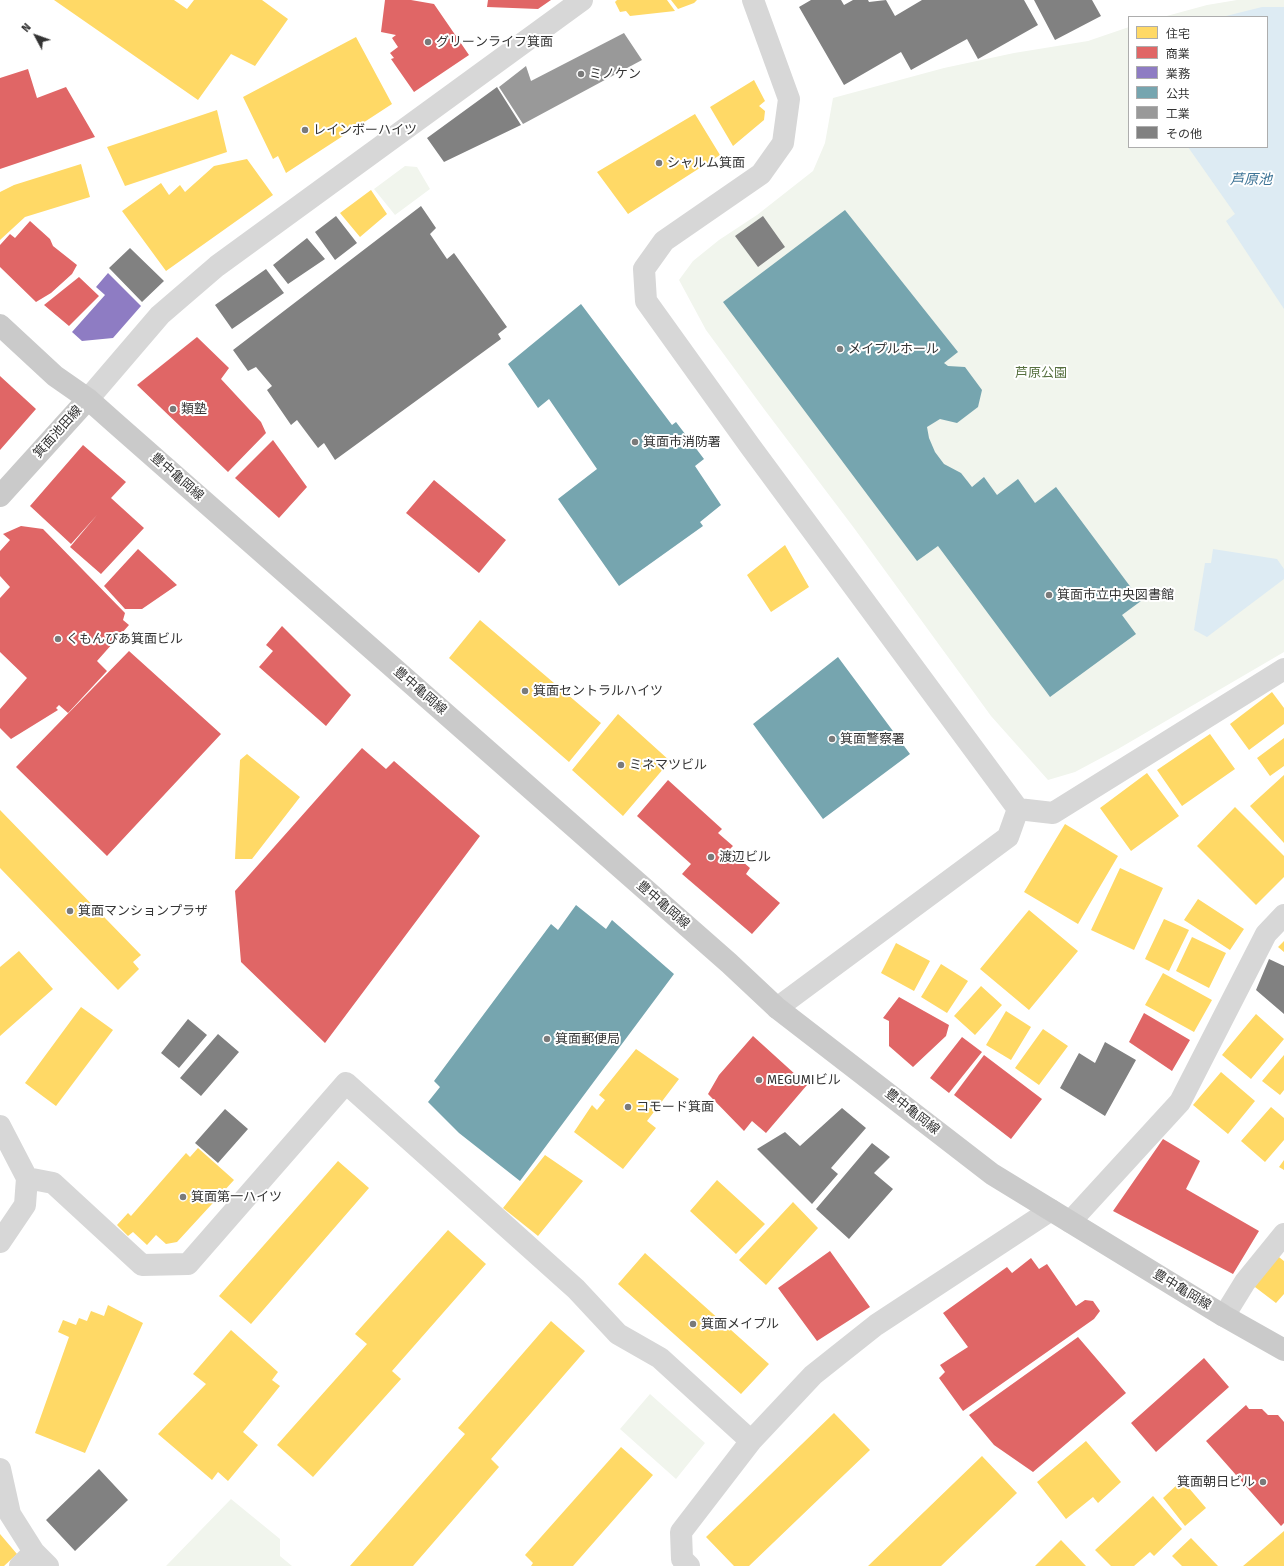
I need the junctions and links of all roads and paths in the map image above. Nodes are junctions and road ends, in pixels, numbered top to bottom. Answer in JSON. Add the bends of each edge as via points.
{"nodes":[{"id":1,"x":582,"y":0,"type":"edge"},
{"id":2,"x":754,"y":0,"type":"edge"},
{"id":3,"x":0,"y":325,"type":"edge"},
{"id":4,"x":88,"y":399,"type":"junction"},
{"id":5,"x":0,"y":496,"type":"edge"},
{"id":6,"x":1284,"y":669,"type":"edge"},
{"id":7,"x":1018,"y":809,"type":"junction"},
{"id":8,"x":1284,"y":915,"type":"edge"},
{"id":9,"x":777,"y":1008,"type":"junction"},
{"id":10,"x":0,"y":1126,"type":"edge"},
{"id":11,"x":27,"y":1178,"type":"junction"},
{"id":12,"x":1051,"y":1210,"type":"junction"},
{"id":13,"x":1070,"y":1222,"type":"junction"},
{"id":14,"x":1284,"y":1234,"type":"edge"},
{"id":15,"x":0,"y":1242,"type":"edge"},
{"id":16,"x":1224,"y":1316,"type":"junction"},
{"id":17,"x":1284,"y":1350,"type":"edge"},
{"id":18,"x":751,"y":1442,"type":"junction"},
{"id":19,"x":0,"y":1469,"type":"edge"},
{"id":20,"x":5,"y":1514,"type":"edge"},
{"id":21,"x":34,"y":1561,"type":"edge"},
{"id":22,"x":689,"y":1566,"type":"edge"}],
"edges":[{"from":1,"to":4,"type":"street","via":[[217,266],[160,315]]},
{"from":2,"to":7,"type":"street","via":[[789,99],[783,143],[761,174],[664,241],[644,269],[646,301]]},
{"from":3,"to":4,"type":"main road","name":"箕面池田線","via":[[55,376]]},
{"from":4,"to":5,"type":"main road","name":"箕面池田線"},
{"from":4,"to":9,"type":"main road","name":"豊中亀岡線","via":[[723,957]]},
{"from":6,"to":7,"type":"street","via":[[1053,813]]},
{"from":7,"to":9,"type":"street","via":[[1008,837]]},
{"from":8,"to":13,"type":"street","via":[[1266,934],[1180,1102]]},
{"from":9,"to":12,"type":"main road","name":"豊中亀岡線","via":[[992,1174]]},
{"from":10,"to":11,"type":"street"},
{"from":11,"to":15,"type":"street","via":[[25,1205]]},
{"from":11,"to":18,"type":"street","via":[[53,1183],[142,1265],[188,1264],[346,1083],[576,1289],[618,1334],[660,1358]]},
{"from":12,"to":13,"type":"main road","name":"豊中亀岡線"},
{"from":12,"to":18,"type":"street","via":[[876,1325],[813,1375]]},
{"from":13,"to":16,"type":"main road","name":"豊中亀岡線"},
{"from":14,"to":16,"type":"street","via":[[1245,1282]]},
{"from":16,"to":17,"type":"main road","name":"豊中亀岡線"},
{"from":18,"to":22,"type":"street","via":[[681,1532],[682,1559]]},
{"from":19,"to":20,"type":"street"},
{"from":20,"to":21,"type":"street"}]}
